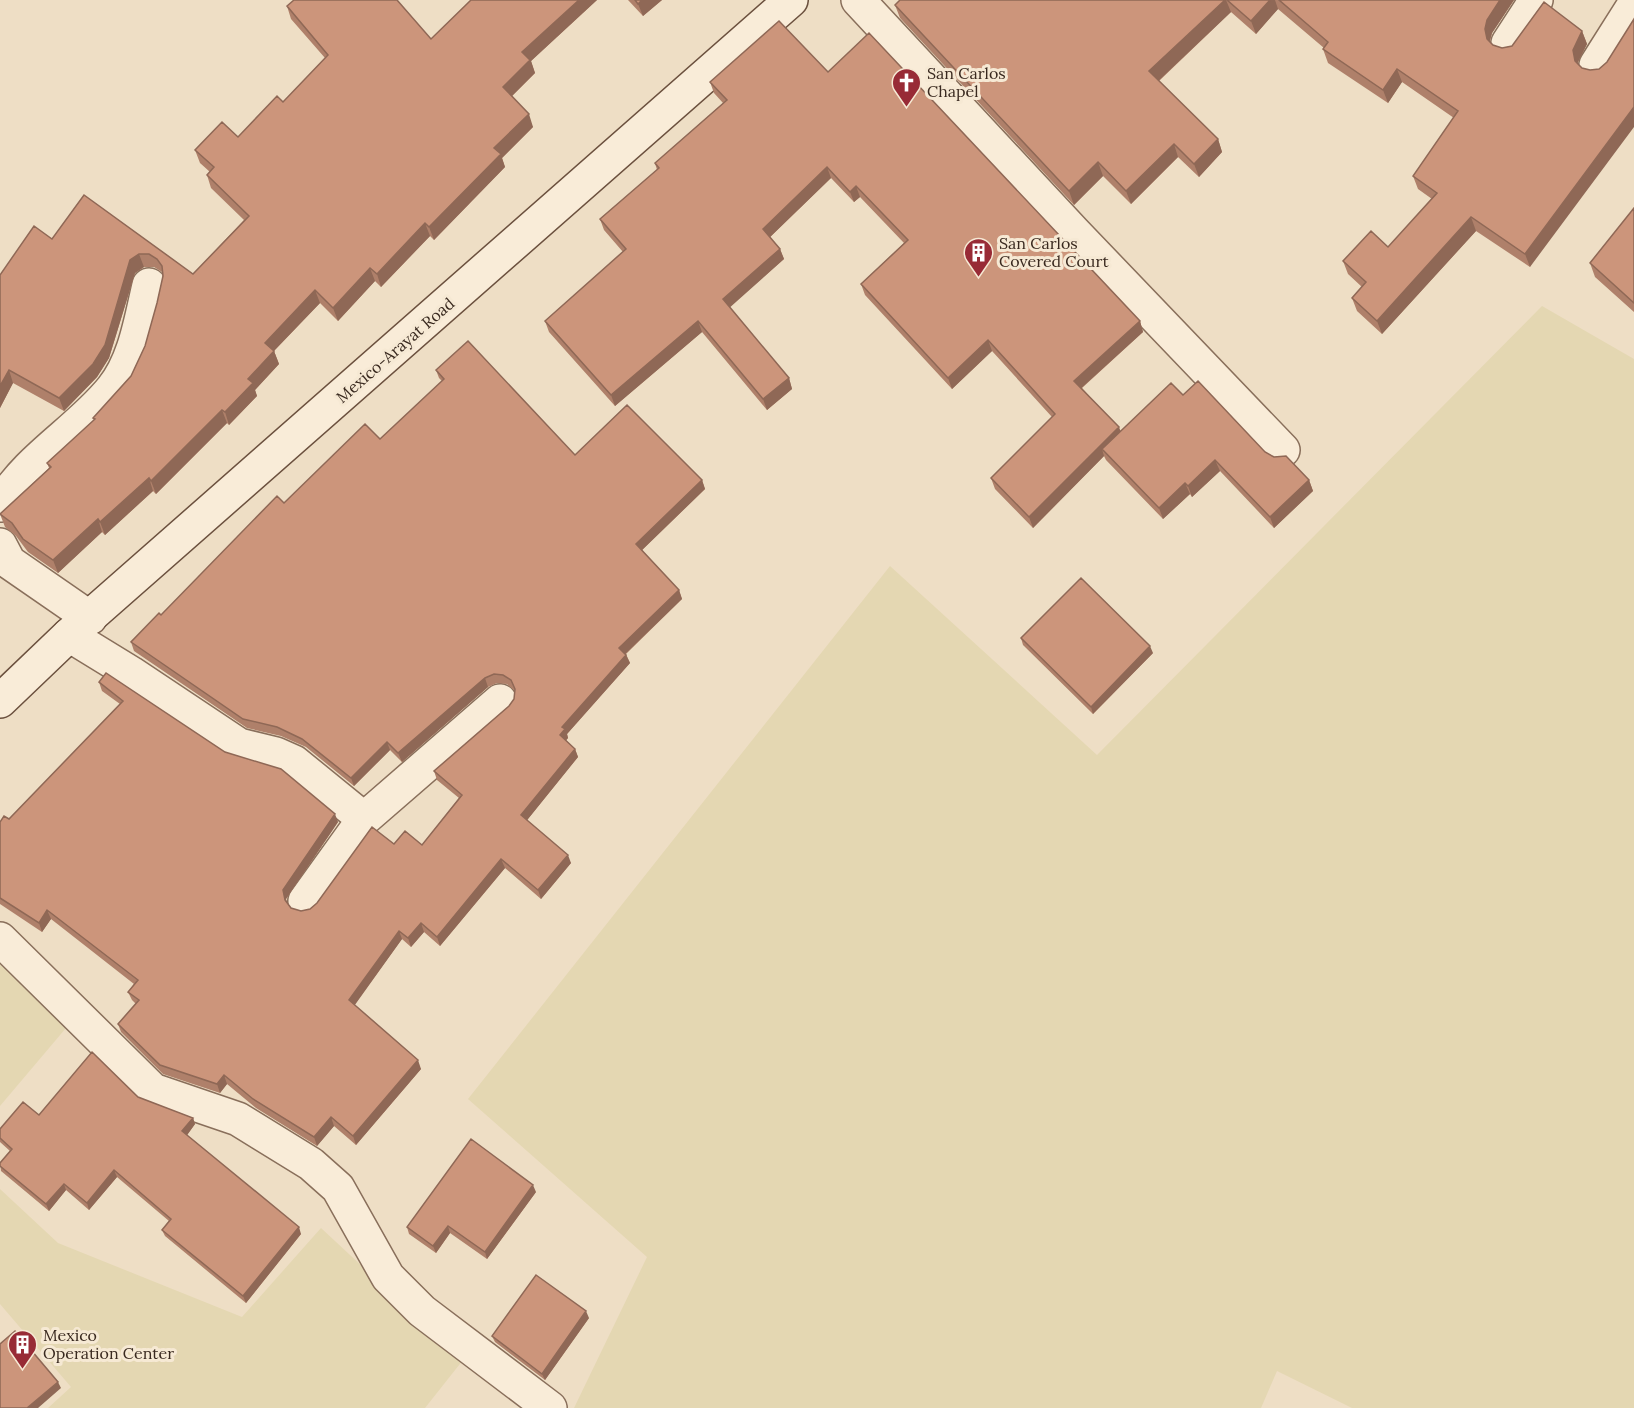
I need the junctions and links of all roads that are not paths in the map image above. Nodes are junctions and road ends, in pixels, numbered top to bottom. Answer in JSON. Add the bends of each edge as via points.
{"nodes":[{"id":1,"x":791,"y":0,"type":"edge"},
{"id":2,"x":858,"y":0,"type":"edge"},
{"id":3,"x":1536,"y":0,"type":"edge"},
{"id":4,"x":1634,"y":5,"type":"edge"},
{"id":5,"x":1508,"y":43,"type":"dead end"},
{"id":6,"x":1596,"y":65,"type":"dead end"},
{"id":7,"x":149,"y":285,"type":"dead end"},
{"id":8,"x":1283,"y":450,"type":"dead end"},
{"id":9,"x":0,"y":505,"type":"edge"},
{"id":10,"x":0,"y":545,"type":"edge"},
{"id":11,"x":80,"y":627,"type":"junction"},
{"id":12,"x":0,"y":701,"type":"edge"},
{"id":13,"x":500,"y":701,"type":"dead end"},
{"id":14,"x":364,"y":819,"type":"junction"},
{"id":15,"x":305,"y":901,"type":"dead end"},
{"id":16,"x":0,"y":939,"type":"edge"},
{"id":17,"x":550,"y":1408,"type":"edge"}],
"edges":[{"from":1,"to":11,"type":"street","name":"Mexico-Arayat Road"},
{"from":2,"to":8,"type":"street"},
{"from":3,"to":5,"type":"street"},
{"from":4,"to":6,"type":"street"},
{"from":7,"to":9,"type":"street","via":[[130,357],[114,388],[42,452]]},
{"from":10,"to":11,"type":"street","via":[[9,562]]},
{"from":11,"to":12,"type":"street","name":"Mexico-Arayat Road"},
{"from":11,"to":14,"type":"street","via":[[131,673],[239,745],[276,753],[294,762]]},
{"from":13,"to":14,"type":"street"},
{"from":14,"to":15,"type":"street"},
{"from":16,"to":17,"type":"street","via":[[153,1090],[238,1119],[311,1164],[339,1188],[388,1277],[422,1311]]}]}
